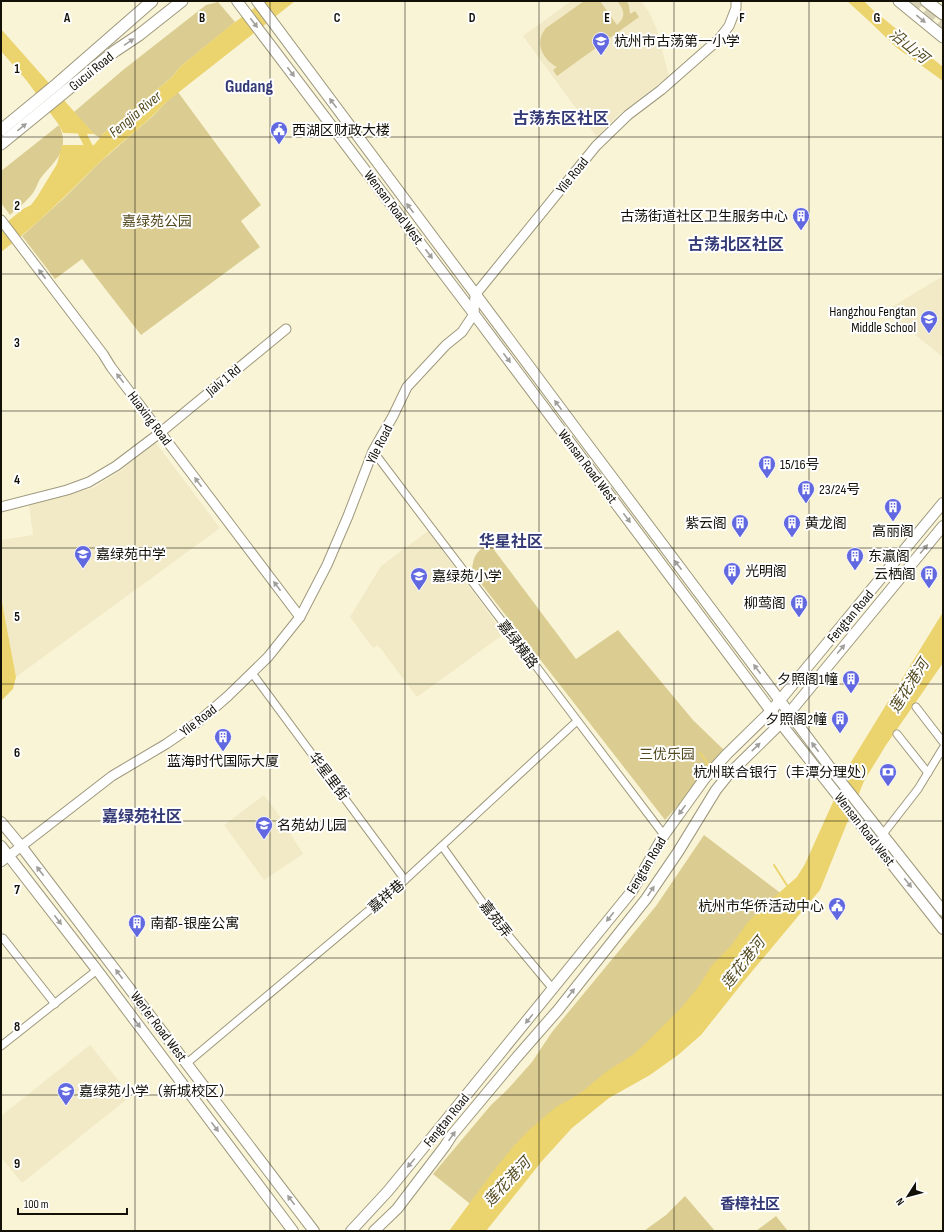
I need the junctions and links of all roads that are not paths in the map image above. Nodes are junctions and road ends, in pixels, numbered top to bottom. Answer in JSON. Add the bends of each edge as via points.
{"nodes":[{"id":1,"x":152,"y":1,"type":"edge"},
{"id":2,"x":182,"y":1,"type":"edge"},
{"id":3,"x":257,"y":1,"type":"edge"},
{"id":4,"x":736,"y":1,"type":"edge"},
{"id":5,"x":898,"y":1,"type":"edge"},
{"id":6,"x":926,"y":1,"type":"edge"},
{"id":7,"x":239,"y":3,"type":"edge"},
{"id":8,"x":943,"y":14,"type":"edge"},
{"id":9,"x":943,"y":37,"type":"edge"},
{"id":10,"x":39,"y":106,"type":"junction"},
{"id":11,"x":1,"y":130,"type":"edge"},
{"id":12,"x":1,"y":144,"type":"edge"},
{"id":13,"x":1,"y":220,"type":"edge"},
{"id":14,"x":475,"y":295,"type":"junction"},
{"id":15,"x":474,"y":314,"type":"junction"},
{"id":16,"x":286,"y":329,"type":"dead end"},
{"id":17,"x":161,"y":432,"type":"junction"},
{"id":18,"x":373,"y":452,"type":"junction"},
{"id":19,"x":943,"y":503,"type":"edge"},
{"id":20,"x":1,"y":507,"type":"edge"},
{"id":21,"x":943,"y":526,"type":"edge"},
{"id":22,"x":300,"y":617,"type":"junction"},
{"id":23,"x":252,"y":673,"type":"junction"},
{"id":24,"x":780,"y":700,"type":"junction"},
{"id":25,"x":916,"y":707,"type":"dead end"},
{"id":26,"x":771,"y":711,"type":"junction"},
{"id":27,"x":789,"y":712,"type":"junction"},
{"id":28,"x":577,"y":721,"type":"junction"},
{"id":29,"x":780,"y":724,"type":"junction"},
{"id":30,"x":897,"y":734,"type":"dead end"},
{"id":31,"x":943,"y":742,"type":"edge"},
{"id":32,"x":943,"y":748,"type":"edge"},
{"id":33,"x":928,"y":773,"type":"junction"},
{"id":34,"x":1,"y":822,"type":"edge"},
{"id":35,"x":883,"y":834,"type":"junction"},
{"id":36,"x":664,"y":835,"type":"junction"},
{"id":37,"x":1,"y":846,"type":"edge"},
{"id":38,"x":21,"y":846,"type":"junction"},
{"id":39,"x":442,"y":846,"type":"junction"},
{"id":40,"x":5,"y":859,"type":"edge"},
{"id":41,"x":405,"y":880,"type":"junction"},
{"id":42,"x":943,"y":911,"type":"edge"},
{"id":43,"x":943,"y":929,"type":"edge"},
{"id":44,"x":1,"y":938,"type":"edge"},
{"id":45,"x":97,"y":970,"type":"junction"},
{"id":46,"x":552,"y":989,"type":"junction"},
{"id":47,"x":55,"y":1004,"type":"junction"},
{"id":48,"x":1,"y":1046,"type":"edge"},
{"id":49,"x":187,"y":1063,"type":"junction"},
{"id":50,"x":293,"y":1231,"type":"edge"},
{"id":51,"x":314,"y":1231,"type":"edge"},
{"id":52,"x":351,"y":1231,"type":"edge"},
{"id":53,"x":374,"y":1231,"type":"edge"}],
"edges":[{"from":1,"to":10,"type":"main road","name":"Gucui Road","via":[[57,84]]},
{"from":10,"to":2,"type":"main road","name":"Gucui Road","one_way":true,"via":[[65,92]]},
{"from":14,"to":3,"type":"main road","name":"Wensan Road West","one_way":true},
{"from":4,"to":14,"type":"street","name":"Yile Road","via":[[729,26],[719,39],[596,146]]},
{"from":5,"to":9,"type":"main road","one_way":true},
{"from":6,"to":8,"type":"main road"},
{"from":7,"to":15,"type":"main road","name":"Wensan Road West","one_way":true},
{"from":10,"to":11,"type":"main road","name":"Gucui Road"},
{"from":12,"to":10,"type":"main road","name":"Gucui Road","one_way":true},
{"from":17,"to":13,"type":"street","name":"Huaxing Road","one_way":true},
{"from":14,"to":15,"type":"street"},
{"from":24,"to":14,"type":"main road","name":"Wensan Road West","one_way":true},
{"from":15,"to":18,"type":"street","name":"Yile Road","via":[[462,332],[441,350],[407,388]]},
{"from":15,"to":26,"type":"main road","name":"Wensan Road West","one_way":true},
{"from":16,"to":17,"type":"street","name":"Jialv 1 Rd"},
{"from":17,"to":20,"type":"street","name":"Jialv 1 Rd","via":[[116,466],[89,482]]},
{"from":22,"to":17,"type":"street","name":"Huaxing Road","one_way":true},
{"from":18,"to":22,"type":"street","name":"Yile Road","via":[[327,565]]},
{"from":18,"to":28,"type":"street","name":"嘉绿横路"},
{"from":19,"to":24,"type":"main road","name":"Fengtan Road"},
{"from":27,"to":21,"type":"main road","name":"Fengtan Road","one_way":true},
{"from":22,"to":23,"type":"street","name":"Yile Road"},
{"from":23,"to":38,"type":"street","name":"Yile Road","via":[[198,722],[112,776]]},
{"from":23,"to":41,"type":"street","name":"华星里街"},
{"from":24,"to":26,"type":"main road","name":"Fengtan Road"},
{"from":24,"to":27,"type":"main road","name":"Wensan Road West"},
{"from":25,"to":31,"type":"street"},
{"from":26,"to":29,"type":"main road","name":"Wensan Road West"},
{"from":26,"to":36,"type":"main road","name":"Fengtan Road","one_way":true,"via":[[705,778]]},
{"from":27,"to":29,"type":"main road","name":"Fengtan Road"},
{"from":35,"to":27,"type":"main road","name":"Wensan Road West","one_way":true},
{"from":28,"to":36,"type":"street","name":"嘉绿横路"},
{"from":28,"to":39,"type":"street","name":"嘉祥巷"},
{"from":29,"to":43,"type":"main road","name":"Wensan Road West","one_way":true},
{"from":53,"to":29,"type":"main road","name":"Fengtan Road","one_way":true,"via":[[397,1208],[452,1135],[558,1010],[646,899],[728,775]]},
{"from":30,"to":33,"type":"street"},
{"from":32,"to":33,"type":"street"},
{"from":33,"to":35,"type":"street"},
{"from":34,"to":38,"type":"main road","name":"Wen'er Road West"},
{"from":35,"to":42,"type":"main road","name":"Wensan Road West"},
{"from":36,"to":46,"type":"main road","name":"Fengtan Road","one_way":true,"via":[[632,891]]},
{"from":37,"to":40,"type":"main road","name":"Wen'er Road West"},
{"from":38,"to":40,"type":"street","name":"Yile Road"},
{"from":49,"to":38,"type":"main road","name":"Wen'er Road West","one_way":true},
{"from":39,"to":41,"type":"street","name":"嘉祥巷"},
{"from":39,"to":46,"type":"street","name":"嘉苑弄","via":[[493,917]]},
{"from":40,"to":45,"type":"main road","name":"Wen'er Road West","one_way":true},
{"from":41,"to":49,"type":"street","name":"嘉祥巷"},
{"from":44,"to":47,"type":"street"},
{"from":45,"to":47,"type":"street"},
{"from":45,"to":50,"type":"main road","name":"Wen'er Road West","one_way":true},
{"from":46,"to":52,"type":"main road","name":"Fengtan Road","one_way":true,"via":[[388,1191]]},
{"from":47,"to":48,"type":"street"},
{"from":51,"to":49,"type":"main road","name":"Wen'er Road West","one_way":true}]}
